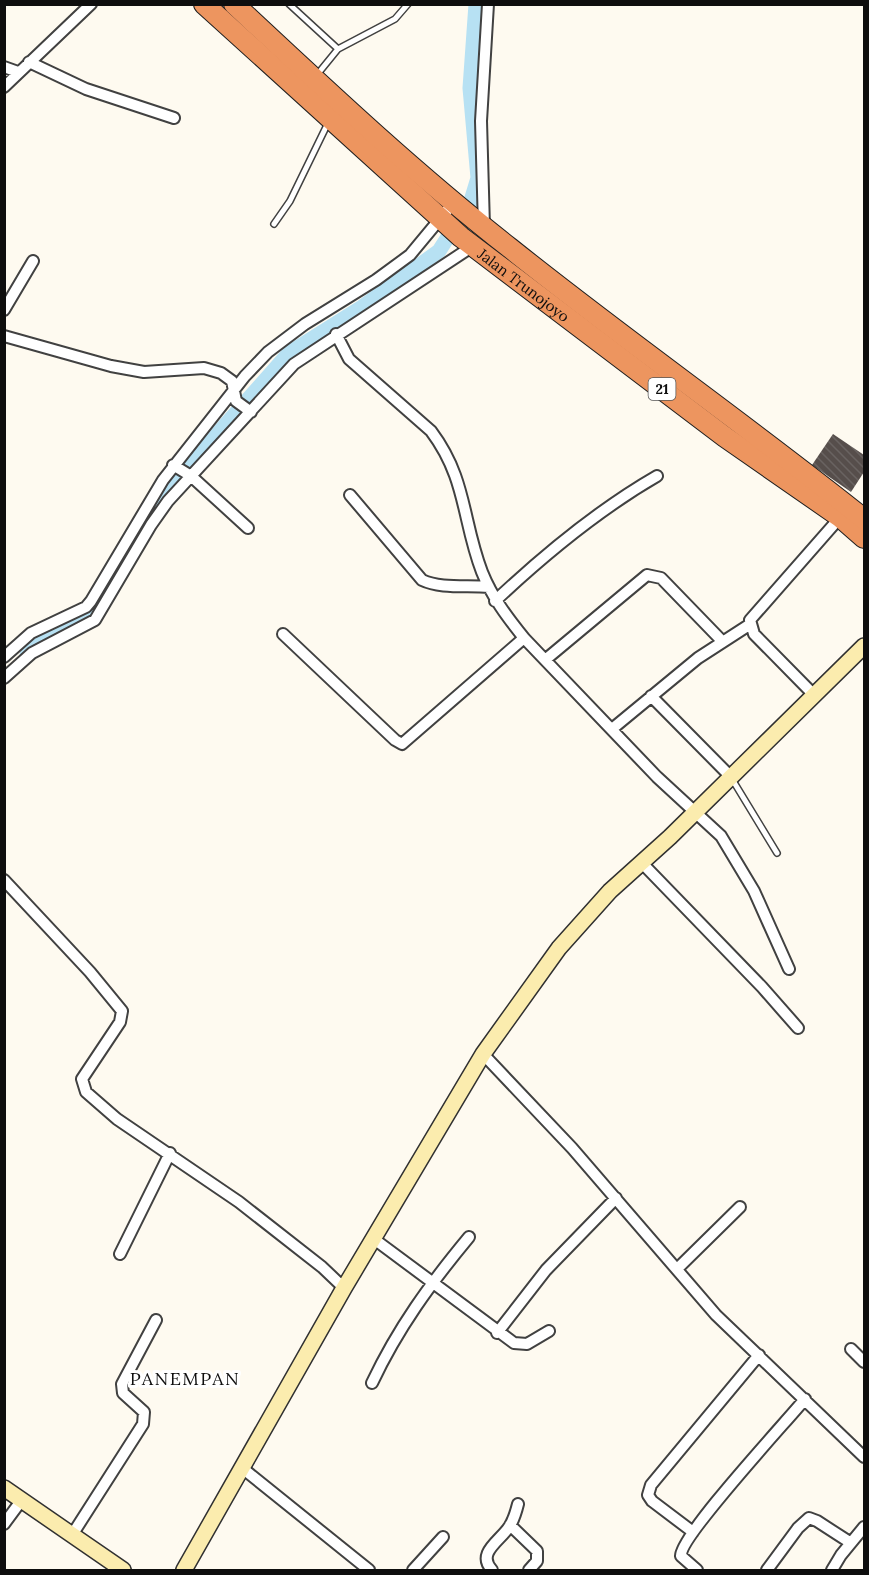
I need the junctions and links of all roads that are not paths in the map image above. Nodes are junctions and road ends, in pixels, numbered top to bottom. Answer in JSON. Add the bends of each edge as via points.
{"nodes":[{"id":1,"x":91,"y":4,"type":"edge"},
{"id":2,"x":204,"y":4,"type":"edge"},
{"id":3,"x":234,"y":4,"type":"edge"},
{"id":4,"x":289,"y":4,"type":"edge"},
{"id":5,"x":408,"y":4,"type":"edge"},
{"id":6,"x":488,"y":4,"type":"edge"},
{"id":7,"x":338,"y":49,"type":"junction"},
{"id":8,"x":29,"y":62,"type":"junction"},
{"id":9,"x":4,"y":67,"type":"edge"},
{"id":10,"x":18,"y":72,"type":"junction"},
{"id":11,"x":307,"y":85,"type":"junction"},
{"id":12,"x":4,"y":87,"type":"edge"},
{"id":13,"x":336,"y":113,"type":"junction"},
{"id":14,"x":174,"y":118,"type":"dead end"},
{"id":15,"x":456,"y":204,"type":"junction"},
{"id":16,"x":443,"y":222,"type":"junction"},
{"id":17,"x":479,"y":223,"type":"junction"},
{"id":18,"x":274,"y":224,"type":"dead end"},
{"id":19,"x":467,"y":242,"type":"junction"},
{"id":20,"x":33,"y":261,"type":"dead end"},
{"id":21,"x":4,"y":310,"type":"edge"},
{"id":22,"x":336,"y":334,"type":"junction"},
{"id":23,"x":4,"y":336,"type":"edge"},
{"id":24,"x":642,"y":347,"type":"junction"},
{"id":25,"x":628,"y":363,"type":"junction"},
{"id":26,"x":235,"y":388,"type":"junction"},
{"id":27,"x":248,"y":410,"type":"junction"},
{"id":28,"x":777,"y":450,"type":"junction"},
{"id":29,"x":763,"y":464,"type":"junction"},
{"id":30,"x":183,"y":471,"type":"junction"},
{"id":31,"x":657,"y":476,"type":"dead end"},
{"id":32,"x":350,"y":495,"type":"dead end"},
{"id":33,"x":851,"y":514,"type":"edge"},
{"id":34,"x":248,"y":528,"type":"dead end"},
{"id":35,"x":864,"y":538,"type":"edge"},
{"id":36,"x":489,"y":587,"type":"junction"},
{"id":37,"x":495,"y":601,"type":"junction"},
{"id":38,"x":91,"y":614,"type":"junction"},
{"id":39,"x":749,"y":625,"type":"junction"},
{"id":40,"x":51,"y":632,"type":"junction"},
{"id":41,"x":283,"y":634,"type":"dead end"},
{"id":42,"x":524,"y":638,"type":"junction"},
{"id":43,"x":723,"y":642,"type":"junction"},
{"id":44,"x":864,"y":646,"type":"edge"},
{"id":45,"x":4,"y":657,"type":"edge"},
{"id":46,"x":545,"y":660,"type":"junction"},
{"id":47,"x":4,"y":678,"type":"edge"},
{"id":48,"x":651,"y":696,"type":"junction"},
{"id":49,"x":814,"y":696,"type":"junction"},
{"id":50,"x":612,"y":729,"type":"junction"},
{"id":51,"x":731,"y":777,"type":"junction"},
{"id":52,"x":694,"y":813,"type":"junction"},
{"id":53,"x":777,"y":853,"type":"dead end"},
{"id":54,"x":641,"y":862,"type":"junction"},
{"id":55,"x":4,"y":880,"type":"edge"},
{"id":56,"x":789,"y":969,"type":"dead end"},
{"id":57,"x":798,"y":1028,"type":"dead end"},
{"id":58,"x":483,"y":1054,"type":"junction"},
{"id":59,"x":171,"y":1154,"type":"junction"},
{"id":60,"x":616,"y":1198,"type":"junction"},
{"id":61,"x":740,"y":1207,"type":"dead end"},
{"id":62,"x":469,"y":1237,"type":"dead end"},
{"id":63,"x":374,"y":1239,"type":"junction"},
{"id":64,"x":120,"y":1254,"type":"dead end"},
{"id":65,"x":677,"y":1269,"type":"junction"},
{"id":66,"x":433,"y":1281,"type":"junction"},
{"id":67,"x":344,"y":1288,"type":"junction"},
{"id":68,"x":156,"y":1320,"type":"dead end"},
{"id":69,"x":549,"y":1331,"type":"dead end"},
{"id":70,"x":498,"y":1333,"type":"junction"},
{"id":71,"x":851,"y":1349,"type":"dead end"},
{"id":72,"x":759,"y":1355,"type":"junction"},
{"id":73,"x":864,"y":1362,"type":"edge"},
{"id":74,"x":372,"y":1383,"type":"dead end"},
{"id":75,"x":805,"y":1399,"type":"junction"},
{"id":76,"x":864,"y":1457,"type":"edge"},
{"id":77,"x":241,"y":1467,"type":"junction"},
{"id":78,"x":4,"y":1488,"type":"edge"},
{"id":79,"x":21,"y":1501,"type":"junction"},
{"id":80,"x":518,"y":1504,"type":"dead end"},
{"id":81,"x":4,"y":1524,"type":"edge"},
{"id":82,"x":510,"y":1525,"type":"junction"},
{"id":83,"x":864,"y":1527,"type":"edge"},
{"id":84,"x":693,"y":1532,"type":"junction"},
{"id":85,"x":72,"y":1535,"type":"junction"},
{"id":86,"x":443,"y":1537,"type":"dead end"},
{"id":87,"x":851,"y":1543,"type":"junction"},
{"id":88,"x":123,"y":1570,"type":"edge"},
{"id":89,"x":184,"y":1570,"type":"edge"},
{"id":90,"x":369,"y":1570,"type":"edge"},
{"id":91,"x":413,"y":1570,"type":"edge"},
{"id":92,"x":492,"y":1570,"type":"edge"},
{"id":93,"x":529,"y":1570,"type":"edge"},
{"id":94,"x":697,"y":1570,"type":"edge"},
{"id":95,"x":767,"y":1570,"type":"edge"},
{"id":96,"x":832,"y":1570,"type":"edge"}],
"edges":[{"from":1,"to":8,"type":"street"},
{"from":2,"to":11,"type":"highway","name":"Jalan Trunojoyo","number":"21"},
{"from":3,"to":11,"type":"highway","name":"Jalan Trunojoyo","number":"21"},
{"from":4,"to":7,"type":"lane"},
{"from":5,"to":7,"type":"lane","via":[[395,19]]},
{"from":6,"to":17,"type":"street"},
{"from":7,"to":11,"type":"lane"},
{"from":8,"to":10,"type":"street"},
{"from":8,"to":14,"type":"street","via":[[86,89]]},
{"from":9,"to":10,"type":"street"},
{"from":10,"to":12,"type":"street"},
{"from":11,"to":13,"type":"highway","name":"Jalan Trunojoyo","number":"21"},
{"from":13,"to":15,"type":"highway","name":"Jalan Trunojoyo","number":"21"},
{"from":13,"to":16,"type":"highway","name":"Jalan Trunojoyo","number":"21"},
{"from":13,"to":18,"type":"lane"},
{"from":15,"to":16,"type":"street"},
{"from":15,"to":17,"type":"highway","name":"Jalan Trunojoyo","number":"21"},
{"from":16,"to":19,"type":"highway","name":"Jalan Trunojoyo","number":"21"},
{"from":16,"to":26,"type":"street","via":[[410,255],[268,352]]},
{"from":17,"to":24,"type":"highway","name":"Jalan Trunojoyo","number":"21"},
{"from":19,"to":22,"type":"street"},
{"from":19,"to":25,"type":"highway","name":"Jalan Trunojoyo","number":"21"},
{"from":20,"to":21,"type":"street"},
{"from":22,"to":27,"type":"street","via":[[294,364]]},
{"from":22,"to":36,"type":"street","via":[[349,359],[431,431],[447,455]]},
{"from":23,"to":26,"type":"street","via":[[129,370],[213,370],[229,377]]},
{"from":24,"to":25,"type":"highway"},
{"from":24,"to":28,"type":"highway","name":"Jalan Trunojoyo","number":"21"},
{"from":25,"to":29,"type":"highway","name":"Jalan Trunojoyo","number":"21"},
{"from":26,"to":27,"type":"street","via":[[236,400]]},
{"from":26,"to":30,"type":"street"},
{"from":27,"to":30,"type":"street"},
{"from":28,"to":29,"type":"lane"},
{"from":28,"to":33,"type":"highway","name":"Jalan Trunojoyo","number":"21"},
{"from":29,"to":33,"type":"highway","name":"Jalan Trunojoyo","number":"21"},
{"from":30,"to":34,"type":"street"},
{"from":30,"to":38,"type":"street"},
{"from":30,"to":38,"type":"street","via":[[142,511]]},
{"from":31,"to":37,"type":"street","via":[[598,513]]},
{"from":32,"to":36,"type":"street","via":[[422,580],[438,586]]},
{"from":33,"to":35,"type":"highway","name":"Jalan Trunojoyo","number":"21"},
{"from":33,"to":39,"type":"street","via":[[751,617]]},
{"from":36,"to":37,"type":"street"},
{"from":37,"to":42,"type":"street"},
{"from":38,"to":40,"type":"street"},
{"from":38,"to":40,"type":"street"},
{"from":39,"to":43,"type":"street"},
{"from":39,"to":49,"type":"street"},
{"from":40,"to":45,"type":"street","via":[[31,633]]},
{"from":40,"to":47,"type":"street"},
{"from":41,"to":42,"type":"street","via":[[401,744],[407,743]]},
{"from":42,"to":46,"type":"street"},
{"from":43,"to":46,"type":"street","via":[[661,578],[648,575]]},
{"from":43,"to":48,"type":"street"},
{"from":44,"to":49,"type":"main road"},
{"from":46,"to":50,"type":"street"},
{"from":48,"to":50,"type":"street"},
{"from":48,"to":51,"type":"street"},
{"from":49,"to":51,"type":"main road"},
{"from":50,"to":52,"type":"street"},
{"from":51,"to":52,"type":"main road"},
{"from":51,"to":53,"type":"lane"},
{"from":52,"to":54,"type":"main road"},
{"from":52,"to":56,"type":"street","via":[[730,849],[754,891]]},
{"from":54,"to":57,"type":"street"},
{"from":54,"to":58,"type":"main road","via":[[579,924]]},
{"from":55,"to":59,"type":"street","via":[[122,1011],[120,1022],[82,1079],[83,1088],[117,1119]]},
{"from":58,"to":60,"type":"street"},
{"from":58,"to":63,"type":"main road"},
{"from":59,"to":64,"type":"street"},
{"from":59,"to":67,"type":"street","via":[[239,1202]]},
{"from":60,"to":65,"type":"street"},
{"from":60,"to":70,"type":"street","via":[[546,1270]]},
{"from":61,"to":65,"type":"street"},
{"from":62,"to":66,"type":"street"},
{"from":63,"to":66,"type":"street"},
{"from":63,"to":67,"type":"main road"},
{"from":65,"to":72,"type":"street","via":[[716,1316]]},
{"from":66,"to":70,"type":"street"},
{"from":66,"to":74,"type":"street","via":[[392,1343]]},
{"from":67,"to":77,"type":"main road"},
{"from":68,"to":85,"type":"street","via":[[122,1384],[123,1393],[144,1412],[143,1424]]},
{"from":69,"to":70,"type":"street","via":[[520,1345]]},
{"from":71,"to":73,"type":"street"},
{"from":72,"to":75,"type":"street"},
{"from":72,"to":84,"type":"street","via":[[651,1485],[648,1495],[652,1501]]},
{"from":75,"to":76,"type":"street"},
{"from":75,"to":84,"type":"street"},
{"from":77,"to":89,"type":"main road"},
{"from":77,"to":90,"type":"street"},
{"from":78,"to":79,"type":"main road"},
{"from":79,"to":81,"type":"street"},
{"from":79,"to":85,"type":"main road"},
{"from":80,"to":82,"type":"street"},
{"from":82,"to":92,"type":"street","via":[[487,1553],[486,1562]]},
{"from":82,"to":93,"type":"street","via":[[537,1551],[537,1561]]},
{"from":83,"to":87,"type":"street"},
{"from":84,"to":94,"type":"street","via":[[681,1554]]},
{"from":85,"to":88,"type":"main road"},
{"from":86,"to":91,"type":"street"},
{"from":87,"to":95,"type":"street","via":[[809,1518]]},
{"from":87,"to":96,"type":"street"}]}
